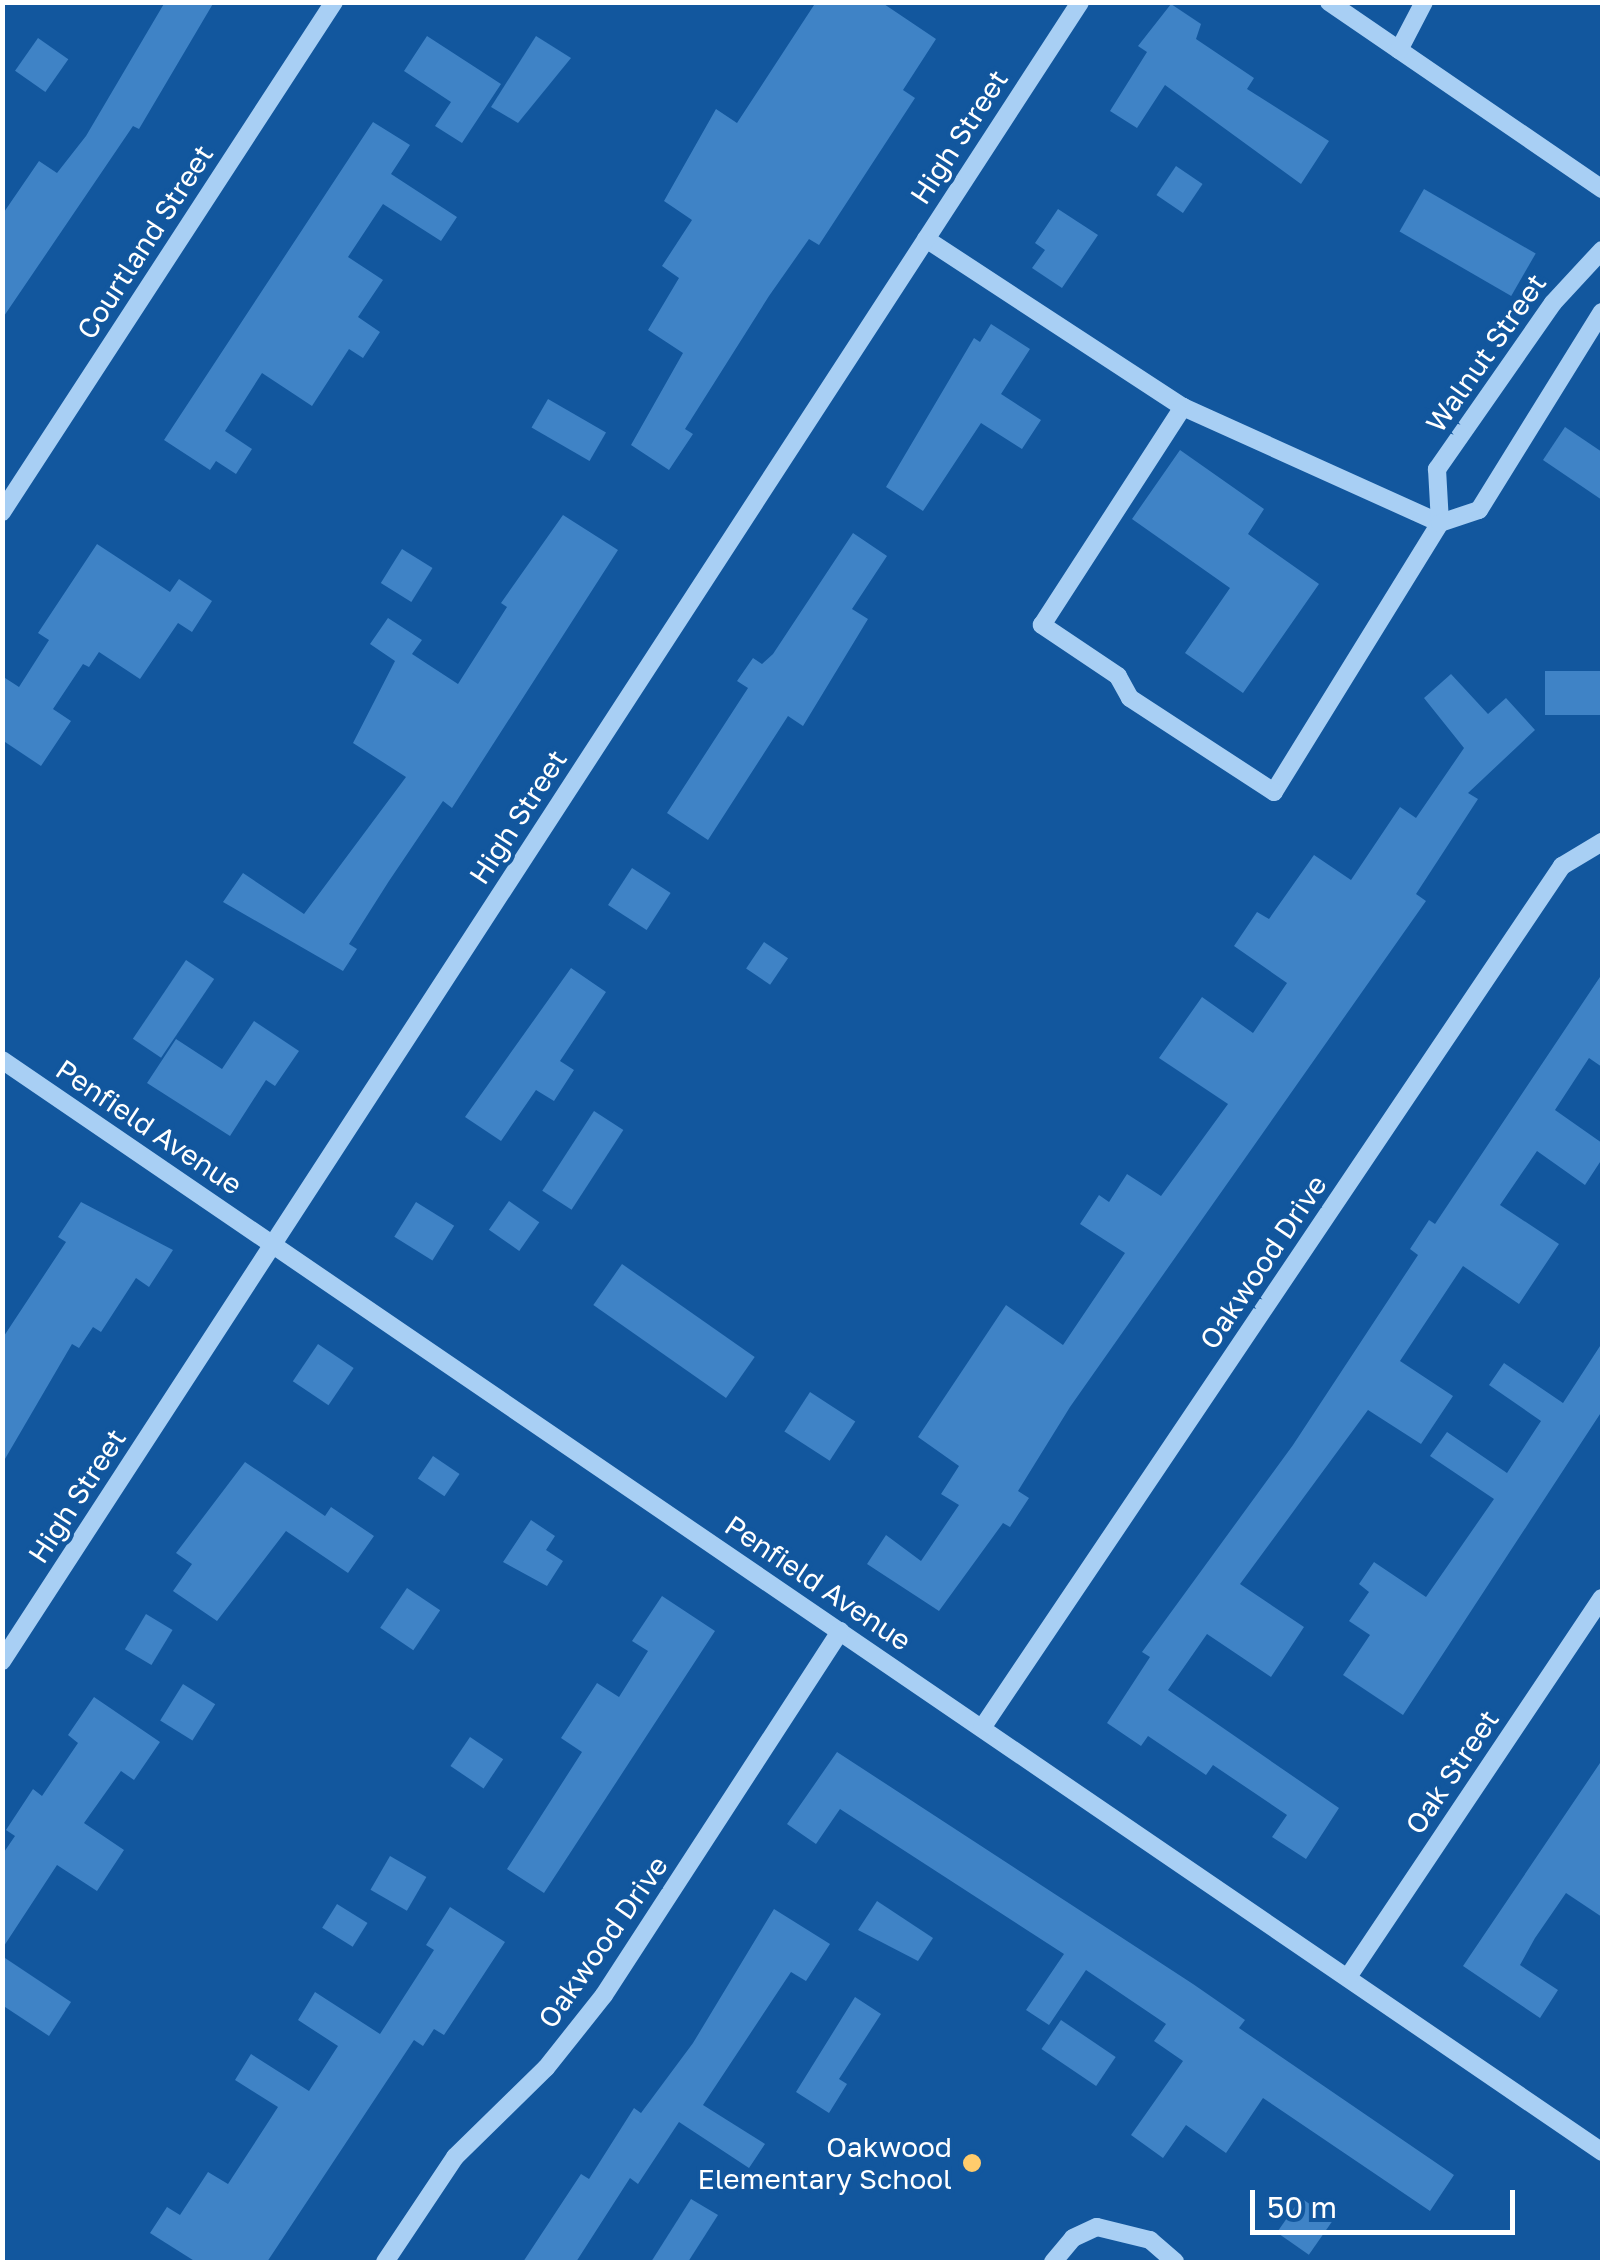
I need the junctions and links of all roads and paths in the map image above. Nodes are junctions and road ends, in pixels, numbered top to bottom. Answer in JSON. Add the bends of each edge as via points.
{"nodes":[{"id":1,"x":334,"y":2,"type":"edge"},
{"id":2,"x":1080,"y":2,"type":"edge"},
{"id":3,"x":1329,"y":2,"type":"edge"},
{"id":4,"x":1424,"y":2,"type":"edge"},
{"id":5,"x":1398,"y":50,"type":"junction"},
{"id":6,"x":1602,"y":189,"type":"edge"},
{"id":7,"x":926,"y":239,"type":"junction"},
{"id":8,"x":1602,"y":250,"type":"edge"},
{"id":9,"x":1602,"y":312,"type":"edge"},
{"id":10,"x":1183,"y":407,"type":"junction"},
{"id":11,"x":2,"y":512,"type":"edge"},
{"id":12,"x":1440,"y":523,"type":"junction"},
{"id":13,"x":1602,"y":842,"type":"edge"},
{"id":14,"x":2,"y":1060,"type":"edge"},
{"id":15,"x":273,"y":1244,"type":"junction"},
{"id":16,"x":1602,"y":1598,"type":"edge"},
{"id":17,"x":840,"y":1632,"type":"junction"},
{"id":18,"x":2,"y":1661,"type":"edge"},
{"id":19,"x":982,"y":1728,"type":"junction"},
{"id":20,"x":1348,"y":1977,"type":"junction"},
{"id":21,"x":1602,"y":2152,"type":"edge"},
{"id":22,"x":384,"y":2262,"type":"edge"},
{"id":23,"x":1053,"y":2262,"type":"edge"},
{"id":24,"x":1175,"y":2262,"type":"edge"}],
"edges":[{"from":1,"to":11,"type":"street","name":"Courtland Street"},
{"from":2,"to":7,"type":"street","name":"High Street"},
{"from":3,"to":5,"type":"street"},
{"from":4,"to":5,"type":"street"},
{"from":5,"to":6,"type":"street"},
{"from":7,"to":10,"type":"street"},
{"from":7,"to":15,"type":"street","name":"High Street"},
{"from":8,"to":12,"type":"street","name":"Walnut Street","via":[[1553,303],[1437,469]]},
{"from":9,"to":12,"type":"street","via":[[1479,510]]},
{"from":10,"to":12,"type":"street"},
{"from":10,"to":12,"type":"street","via":[[1042,625],[1118,676],[1130,698],[1274,792]]},
{"from":13,"to":19,"type":"street","name":"Oakwood Drive","via":[[1562,866]]},
{"from":14,"to":15,"type":"street","name":"Penfield Avenue"},
{"from":15,"to":17,"type":"street","name":"Penfield Avenue"},
{"from":15,"to":18,"type":"street","name":"High Street"},
{"from":16,"to":20,"type":"street","name":"Oak Street"},
{"from":17,"to":19,"type":"street","name":"Penfield Avenue"},
{"from":17,"to":22,"type":"street","name":"Oakwood Drive","via":[[604,1995],[546,2068],[455,2158]]},
{"from":19,"to":20,"type":"street","name":"Penfield Avenue"},
{"from":20,"to":21,"type":"street","name":"Penfield Avenue"},
{"from":23,"to":24,"type":"street","via":[[1085,2232],[1128,2230]]}]}
